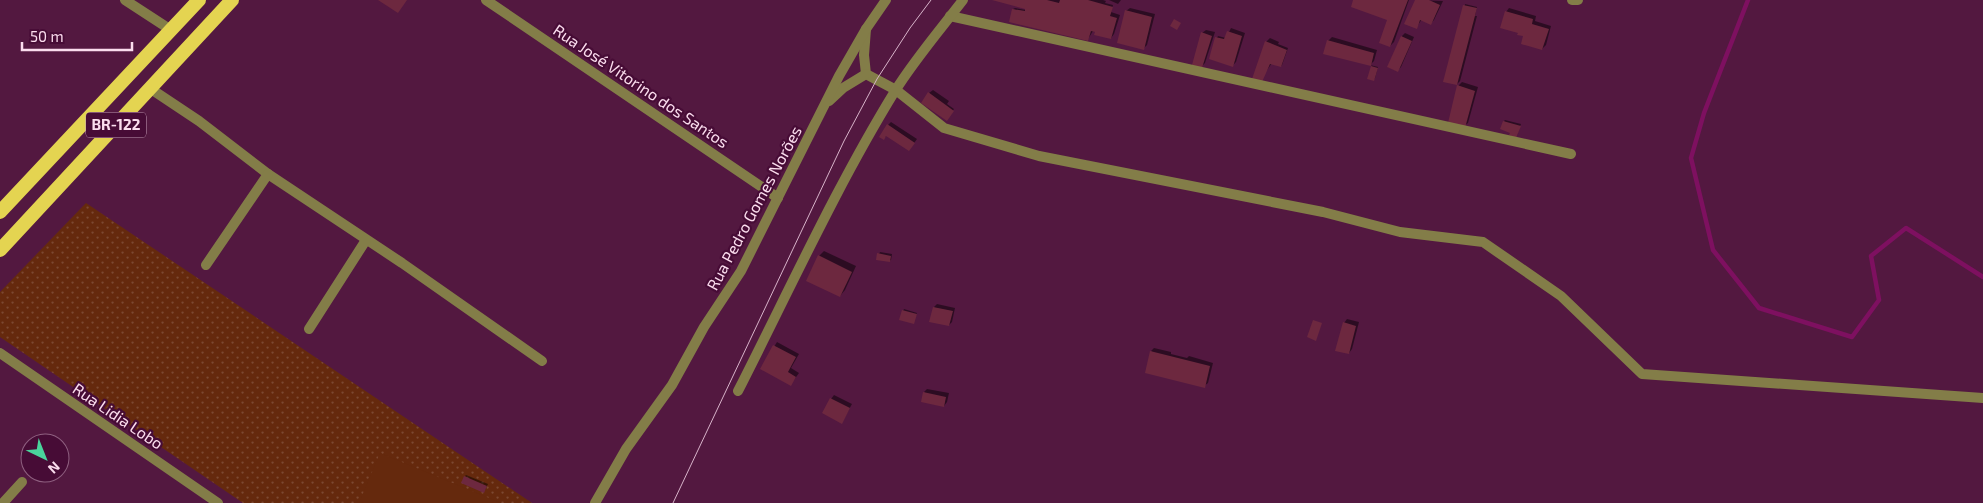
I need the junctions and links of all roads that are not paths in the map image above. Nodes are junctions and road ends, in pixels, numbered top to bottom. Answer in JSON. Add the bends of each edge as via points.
{"nodes":[{"id":1,"x":125,"y":0,"type":"edge"},
{"id":2,"x":199,"y":0,"type":"edge"},
{"id":3,"x":232,"y":0,"type":"edge"},
{"id":4,"x":486,"y":0,"type":"edge"},
{"id":5,"x":886,"y":0,"type":"edge"},
{"id":6,"x":963,"y":0,"type":"edge"},
{"id":7,"x":1572,"y":0,"type":"edge"},
{"id":8,"x":1578,"y":0,"type":"edge"},
{"id":9,"x":950,"y":16,"type":"junction"},
{"id":10,"x":866,"y":29,"type":"junction"},
{"id":11,"x":171,"y":30,"type":"junction"},
{"id":12,"x":866,"y":74,"type":"junction"},
{"id":13,"x":151,"y":89,"type":"junction"},
{"id":14,"x":896,"y":90,"type":"junction"},
{"id":15,"x":825,"y":105,"type":"junction"},
{"id":16,"x":1571,"y":154,"type":"dead end"},
{"id":17,"x":268,"y":174,"type":"junction"},
{"id":18,"x":778,"y":198,"type":"junction"},
{"id":19,"x":0,"y":212,"type":"edge"},
{"id":20,"x":366,"y":240,"type":"junction"},
{"id":21,"x":0,"y":250,"type":"edge"},
{"id":22,"x":206,"y":265,"type":"dead end"},
{"id":23,"x":309,"y":329,"type":"dead end"},
{"id":24,"x":0,"y":353,"type":"edge"},
{"id":25,"x":542,"y":361,"type":"dead end"},
{"id":26,"x":738,"y":391,"type":"dead end"},
{"id":27,"x":1983,"y":398,"type":"edge"},
{"id":28,"x":21,"y":483,"type":"edge"},
{"id":29,"x":3,"y":503,"type":"edge"},
{"id":30,"x":218,"y":503,"type":"edge"},
{"id":31,"x":596,"y":503,"type":"edge"}],
"edges":[{"from":1,"to":11,"type":"street"},
{"from":2,"to":11,"type":"highway","number":"BR-122"},
{"from":3,"to":13,"type":"highway","number":"BR-122"},
{"from":4,"to":18,"type":"street","name":"Rua José Vitorino dos Santos"},
{"from":5,"to":10,"type":"street","name":"Rua Pedro Gomes Norões"},
{"from":6,"to":9,"type":"street"},
{"from":7,"to":8,"type":"street"},
{"from":9,"to":14,"type":"street"},
{"from":9,"to":16,"type":"street"},
{"from":10,"to":12,"type":"street"},
{"from":10,"to":15,"type":"street","name":"Rua Pedro Gomes Norões"},
{"from":11,"to":19,"type":"highway","number":"BR-122"},
{"from":12,"to":14,"type":"street"},
{"from":12,"to":15,"type":"street","via":[[843,88]]},
{"from":13,"to":17,"type":"street"},
{"from":13,"to":21,"type":"highway","number":"BR-122"},
{"from":14,"to":26,"type":"street","via":[[845,178]]},
{"from":14,"to":27,"type":"street","via":[[944,128],[1039,156],[1323,212],[1400,232],[1483,242],[1561,296],[1642,374]]},
{"from":15,"to":18,"type":"street","name":"Rua Pedro Gomes Norões"},
{"from":17,"to":20,"type":"street"},
{"from":17,"to":22,"type":"street"},
{"from":18,"to":31,"type":"street","name":"Rua Pedro Gomes Norões","via":[[741,271],[672,384],[626,449]]},
{"from":20,"to":23,"type":"street"},
{"from":20,"to":25,"type":"street"},
{"from":24,"to":30,"type":"street","name":"Rua Lidia Lobo"},
{"from":28,"to":29,"type":"street"}]}
